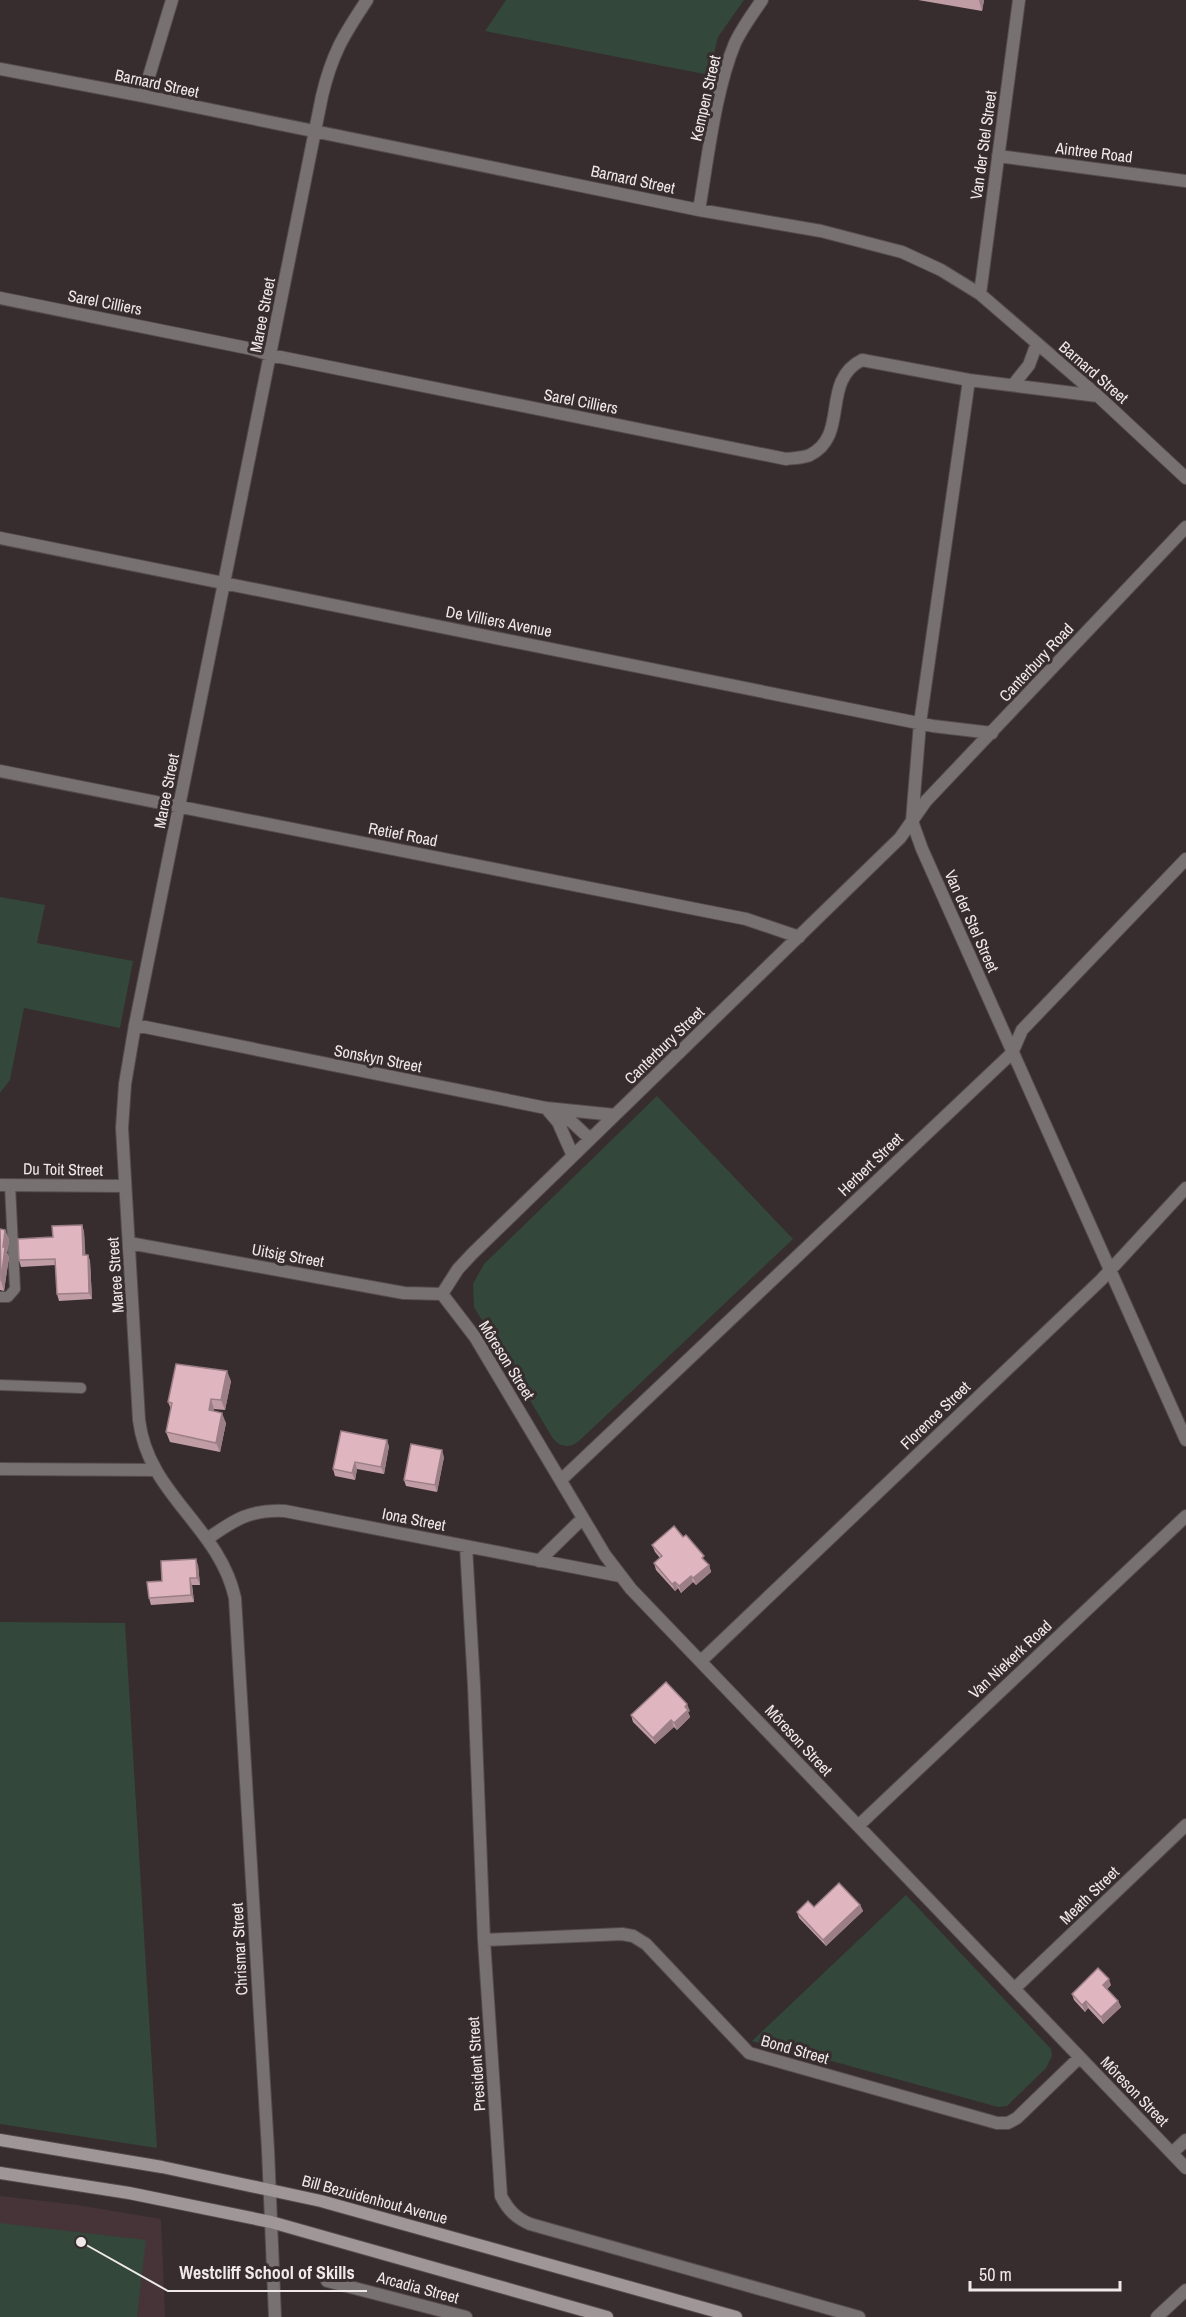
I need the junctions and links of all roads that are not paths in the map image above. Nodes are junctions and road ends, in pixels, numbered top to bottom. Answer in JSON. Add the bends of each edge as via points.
{"nodes":[{"id":1,"x":172,"y":0,"type":"edge"},
{"id":2,"x":367,"y":0,"type":"edge"},
{"id":3,"x":762,"y":0,"type":"edge"},
{"id":4,"x":1019,"y":0,"type":"edge"},
{"id":5,"x":0,"y":69,"type":"edge"},
{"id":6,"x":143,"y":96,"type":"junction"},
{"id":7,"x":314,"y":132,"type":"junction"},
{"id":8,"x":998,"y":156,"type":"junction"},
{"id":9,"x":1186,"y":181,"type":"edge"},
{"id":10,"x":699,"y":210,"type":"junction"},
{"id":11,"x":980,"y":294,"type":"junction"},
{"id":12,"x":0,"y":298,"type":"edge"},
{"id":13,"x":1037,"y":343,"type":"junction"},
{"id":14,"x":270,"y":355,"type":"junction"},
{"id":15,"x":969,"y":380,"type":"junction"},
{"id":16,"x":1013,"y":385,"type":"junction"},
{"id":17,"x":1098,"y":396,"type":"junction"},
{"id":18,"x":1186,"y":478,"type":"edge"},
{"id":19,"x":1186,"y":527,"type":"edge"},
{"id":20,"x":0,"y":538,"type":"edge"},
{"id":21,"x":223,"y":583,"type":"junction"},
{"id":22,"x":920,"y":723,"type":"junction"},
{"id":23,"x":992,"y":733,"type":"junction"},
{"id":24,"x":0,"y":771,"type":"edge"},
{"id":25,"x":181,"y":806,"type":"junction"},
{"id":26,"x":912,"y":821,"type":"junction"},
{"id":27,"x":1186,"y":859,"type":"edge"},
{"id":28,"x":798,"y":937,"type":"junction"},
{"id":29,"x":135,"y":1025,"type":"junction"},
{"id":30,"x":1012,"y":1053,"type":"junction"},
{"id":31,"x":546,"y":1108,"type":"junction"},
{"id":32,"x":615,"y":1115,"type":"junction"},
{"id":33,"x":590,"y":1139,"type":"junction"},
{"id":34,"x":573,"y":1156,"type":"junction"},
{"id":35,"x":5,"y":1185,"type":"edge"},
{"id":36,"x":125,"y":1186,"type":"junction"},
{"id":37,"x":1186,"y":1188,"type":"edge"},
{"id":38,"x":129,"y":1243,"type":"junction"},
{"id":39,"x":1111,"y":1268,"type":"junction"},
{"id":40,"x":442,"y":1294,"type":"junction"},
{"id":41,"x":0,"y":1297,"type":"edge"},
{"id":42,"x":0,"y":1385,"type":"edge"},
{"id":43,"x":81,"y":1388,"type":"dead end"},
{"id":44,"x":1186,"y":1440,"type":"edge"},
{"id":45,"x":0,"y":1468,"type":"edge"},
{"id":46,"x":154,"y":1470,"type":"junction"},
{"id":47,"x":561,"y":1480,"type":"junction"},
{"id":48,"x":1186,"y":1516,"type":"edge"},
{"id":49,"x":584,"y":1518,"type":"junction"},
{"id":50,"x":207,"y":1539,"type":"junction"},
{"id":51,"x":466,"y":1545,"type":"junction"},
{"id":52,"x":539,"y":1561,"type":"junction"},
{"id":53,"x":620,"y":1576,"type":"junction"},
{"id":54,"x":230,"y":1581,"type":"joint"},
{"id":55,"x":701,"y":1661,"type":"junction"},
{"id":56,"x":1186,"y":1825,"type":"edge"},
{"id":57,"x":858,"y":1826,"type":"junction"},
{"id":58,"x":484,"y":1940,"type":"junction"},
{"id":59,"x":1014,"y":1989,"type":"junction"},
{"id":60,"x":1079,"y":2058,"type":"junction"},
{"id":61,"x":0,"y":2140,"type":"edge"},
{"id":62,"x":1186,"y":2140,"type":"edge"},
{"id":63,"x":1172,"y":2153,"type":"junction"},
{"id":64,"x":1186,"y":2168,"type":"edge"},
{"id":65,"x":0,"y":2173,"type":"edge"},
{"id":66,"x":270,"y":2189,"type":"junction"},
{"id":67,"x":271,"y":2222,"type":"junction"},
{"id":68,"x":327,"y":2281,"type":"dead end"},
{"id":69,"x":1186,"y":2290,"type":"edge"},
{"id":70,"x":275,"y":2317,"type":"edge"},
{"id":71,"x":466,"y":2317,"type":"edge"},
{"id":72,"x":607,"y":2317,"type":"edge"},
{"id":73,"x":735,"y":2317,"type":"edge"},
{"id":74,"x":859,"y":2317,"type":"edge"},
{"id":75,"x":1157,"y":2317,"type":"edge"}],
"edges":[{"from":1,"to":6,"type":"street"},
{"from":2,"to":7,"type":"street","name":"Maree Street","via":[[332,57]]},
{"from":3,"to":10,"type":"street","name":"Kempen Street","via":[[736,41],[728,63]]},
{"from":4,"to":8,"type":"street","name":"Van der Stel Street"},
{"from":5,"to":6,"type":"street","name":"Barnard Street"},
{"from":6,"to":7,"type":"street","name":"Barnard Street"},
{"from":7,"to":10,"type":"street","name":"Barnard Street"},
{"from":7,"to":14,"type":"street","name":"Maree Street"},
{"from":8,"to":9,"type":"street","name":"Aintree Road"},
{"from":8,"to":11,"type":"street","name":"Van der Stel Street"},
{"from":10,"to":11,"type":"street","name":"Barnard Street","via":[[821,231],[903,252]]},
{"from":11,"to":13,"type":"street","name":"Barnard Street"},
{"from":12,"to":14,"type":"street","name":"Sarel Cilliers"},
{"from":13,"to":16,"type":"street","via":[[1029,365]]},
{"from":13,"to":17,"type":"street","name":"Barnard Street"},
{"from":14,"to":15,"type":"street","name":"Sarel Cilliers","via":[[786,459],[808,456],[822,447],[830,433],[841,379],[862,360]]},
{"from":14,"to":21,"type":"street","name":"Maree Street"},
{"from":15,"to":16,"type":"street","name":"Sarel Cilliers"},
{"from":15,"to":22,"type":"street","name":"Van der Stel Street"},
{"from":16,"to":17,"type":"street","name":"Sarel Cilliers"},
{"from":17,"to":18,"type":"street","name":"Barnard Street"},
{"from":19,"to":23,"type":"street","name":"Canterbury Road"},
{"from":20,"to":21,"type":"street","name":"De Villiers Avenue"},
{"from":21,"to":22,"type":"street","name":"De Villiers Avenue"},
{"from":21,"to":25,"type":"street","name":"Maree Street"},
{"from":22,"to":23,"type":"street","name":"De Villiers Avenue"},
{"from":22,"to":26,"type":"street","name":"Van der Stel Street"},
{"from":23,"to":26,"type":"street","name":"Canterbury Road","via":[[926,801]]},
{"from":24,"to":25,"type":"street","name":"Retief Road"},
{"from":25,"to":28,"type":"street","name":"Retief Road","via":[[746,919]]},
{"from":25,"to":29,"type":"street","name":"Maree Street"},
{"from":26,"to":28,"type":"street","name":"Canterbury Street","via":[[900,838]]},
{"from":26,"to":30,"type":"street","name":"Van der Stel Street"},
{"from":27,"to":30,"type":"street","name":"Herbert Street","via":[[1022,1030]]},
{"from":28,"to":32,"type":"street","name":"Canterbury Street"},
{"from":29,"to":31,"type":"street","name":"Sonskyn Street"},
{"from":29,"to":36,"type":"street","name":"Maree Street","via":[[122,1128]]},
{"from":30,"to":39,"type":"street","name":"Van der Stel Street"},
{"from":30,"to":47,"type":"street","name":"Herbert Street"},
{"from":31,"to":32,"type":"street","name":"Sonskyn Street"},
{"from":31,"to":33,"type":"street","via":[[561,1114]]},
{"from":31,"to":34,"type":"street","via":[[558,1122]]},
{"from":32,"to":33,"type":"street","name":"Canterbury Street"},
{"from":33,"to":34,"type":"street","name":"Canterbury Street"},
{"from":34,"to":40,"type":"street","name":"Canterbury Street","via":[[472,1254]]},
{"from":35,"to":36,"type":"street","name":"Du Toit Street"},
{"from":35,"to":41,"type":"lane","via":[[15,1289],[8,1297]]},
{"from":36,"to":38,"type":"street","name":"Maree Street"},
{"from":37,"to":39,"type":"street","name":"Florence Street"},
{"from":38,"to":40,"type":"street","name":"Uitsig Street","via":[[404,1293]]},
{"from":38,"to":46,"type":"street","name":"Maree Street","via":[[139,1420],[143,1444]]},
{"from":39,"to":44,"type":"street","name":"Van der Stel Street"},
{"from":39,"to":55,"type":"street","name":"Florence Street"},
{"from":40,"to":47,"type":"street","name":"Môreson Street","via":[[475,1337]]},
{"from":42,"to":43,"type":"lane"},
{"from":45,"to":46,"type":"street"},
{"from":46,"to":50,"type":"street","name":"Maree Street"},
{"from":47,"to":49,"type":"street","name":"Môreson Street"},
{"from":48,"to":57,"type":"street","name":"Van Niekerk Road"},
{"from":49,"to":52,"type":"street"},
{"from":49,"to":53,"type":"street","name":"Môreson Street"},
{"from":50,"to":51,"type":"street","name":"Iona Street","via":[[246,1515],[276,1510]]},
{"from":50,"to":54,"type":"street","name":"Maree Street"},
{"from":51,"to":52,"type":"street","name":"Iona Street"},
{"from":51,"to":58,"type":"street","name":"President Street"},
{"from":52,"to":53,"type":"street","name":"Iona Street"},
{"from":53,"to":55,"type":"street","name":"Môreson Street"},
{"from":54,"to":66,"type":"street","name":"Chrismar Street","via":[[236,1609]]},
{"from":55,"to":57,"type":"street","name":"Môreson Street"},
{"from":56,"to":59,"type":"street","name":"Meath Street"},
{"from":57,"to":59,"type":"street","name":"Môreson Street"},
{"from":58,"to":60,"type":"street","name":"Bond Street","via":[[633,1936],[646,1944],[749,2053],[1003,2124],[1017,2118]]},
{"from":58,"to":74,"type":"street","name":"President Street","via":[[501,2196],[508,2209],[530,2224]]},
{"from":59,"to":60,"type":"street","name":"Môreson Street"},
{"from":60,"to":63,"type":"street","name":"Môreson Street"},
{"from":61,"to":66,"type":"main road","name":"Bill Bezuidenhout Avenue"},
{"from":62,"to":63,"type":"street"},
{"from":63,"to":64,"type":"street","name":"Môreson Street"},
{"from":65,"to":67,"type":"main road","via":[[129,2193]]},
{"from":66,"to":67,"type":"street","name":"Chrismar Street"},
{"from":66,"to":73,"type":"main road","name":"Bill Bezuidenhout Avenue"},
{"from":67,"to":70,"type":"street","name":"Chrismar Street"},
{"from":67,"to":72,"type":"main road"},
{"from":68,"to":71,"type":"street","name":"Arcadia Street"},
{"from":69,"to":75,"type":"street"}]}
